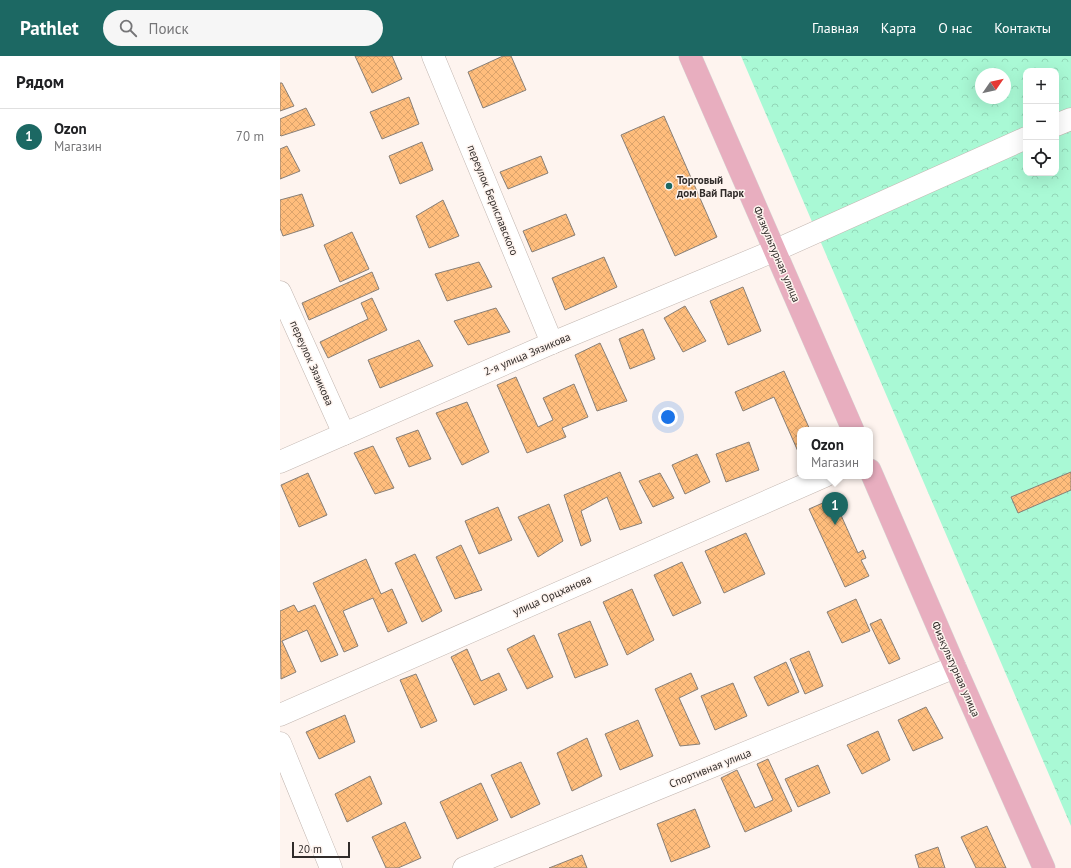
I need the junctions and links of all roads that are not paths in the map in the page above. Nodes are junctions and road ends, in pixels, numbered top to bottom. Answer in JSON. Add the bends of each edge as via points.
{"nodes":[{"id":1,"x":434,"y":56,"type":"edge"},
{"id":2,"x":690,"y":56,"type":"edge"},
{"id":3,"x":1071,"y":119,"type":"edge"},
{"id":4,"x":1059,"y":124,"type":"edge"},
{"id":5,"x":1023,"y":139,"type":"edge"},
{"id":6,"x":776,"y":250,"type":"junction"},
{"id":7,"x":280,"y":292,"type":"edge"},
{"id":8,"x":552,"y":343,"type":"junction"},
{"id":9,"x":852,"y":427,"type":"edge"},
{"id":10,"x":344,"y":434,"type":"junction"},
{"id":11,"x":280,"y":462,"type":"edge"},
{"id":12,"x":873,"y":477,"type":"edge"},
{"id":13,"x":818,"y":479,"type":"edge"},
{"id":14,"x":955,"y":668,"type":"junction"},
{"id":15,"x":280,"y":715,"type":"edge"},
{"id":16,"x":280,"y":744,"type":"edge"},
{"id":17,"x":331,"y":868,"type":"edge"},
{"id":18,"x":464,"y":868,"type":"edge"},
{"id":19,"x":1044,"y":868,"type":"edge"}],
"edges":[{"from":1,"to":8,"type":"street","name":"переулок Бериславского"},
{"from":2,"to":6,"type":"main road","name":"Физкультурная улица"},
{"from":3,"to":4,"type":"street"},
{"from":5,"to":6,"type":"street","name":"2-я улица Зязикова"},
{"from":6,"to":8,"type":"street","name":"2-я улица Зязикова"},
{"from":6,"to":9,"type":"main road","name":"Физкультурная улица"},
{"from":7,"to":10,"type":"street","name":"переулок Зязикова"},
{"from":8,"to":10,"type":"street","name":"2-я улица Зязикова"},
{"from":10,"to":11,"type":"street","name":"2-я улица Зязикова"},
{"from":12,"to":14,"type":"main road","name":"Физкультурная улица"},
{"from":13,"to":15,"type":"street","name":"улица Орцханова"},
{"from":14,"to":18,"type":"street","name":"Спортивная улица"},
{"from":14,"to":19,"type":"main road","name":"Физкультурная улица"},
{"from":16,"to":17,"type":"street"}]}
